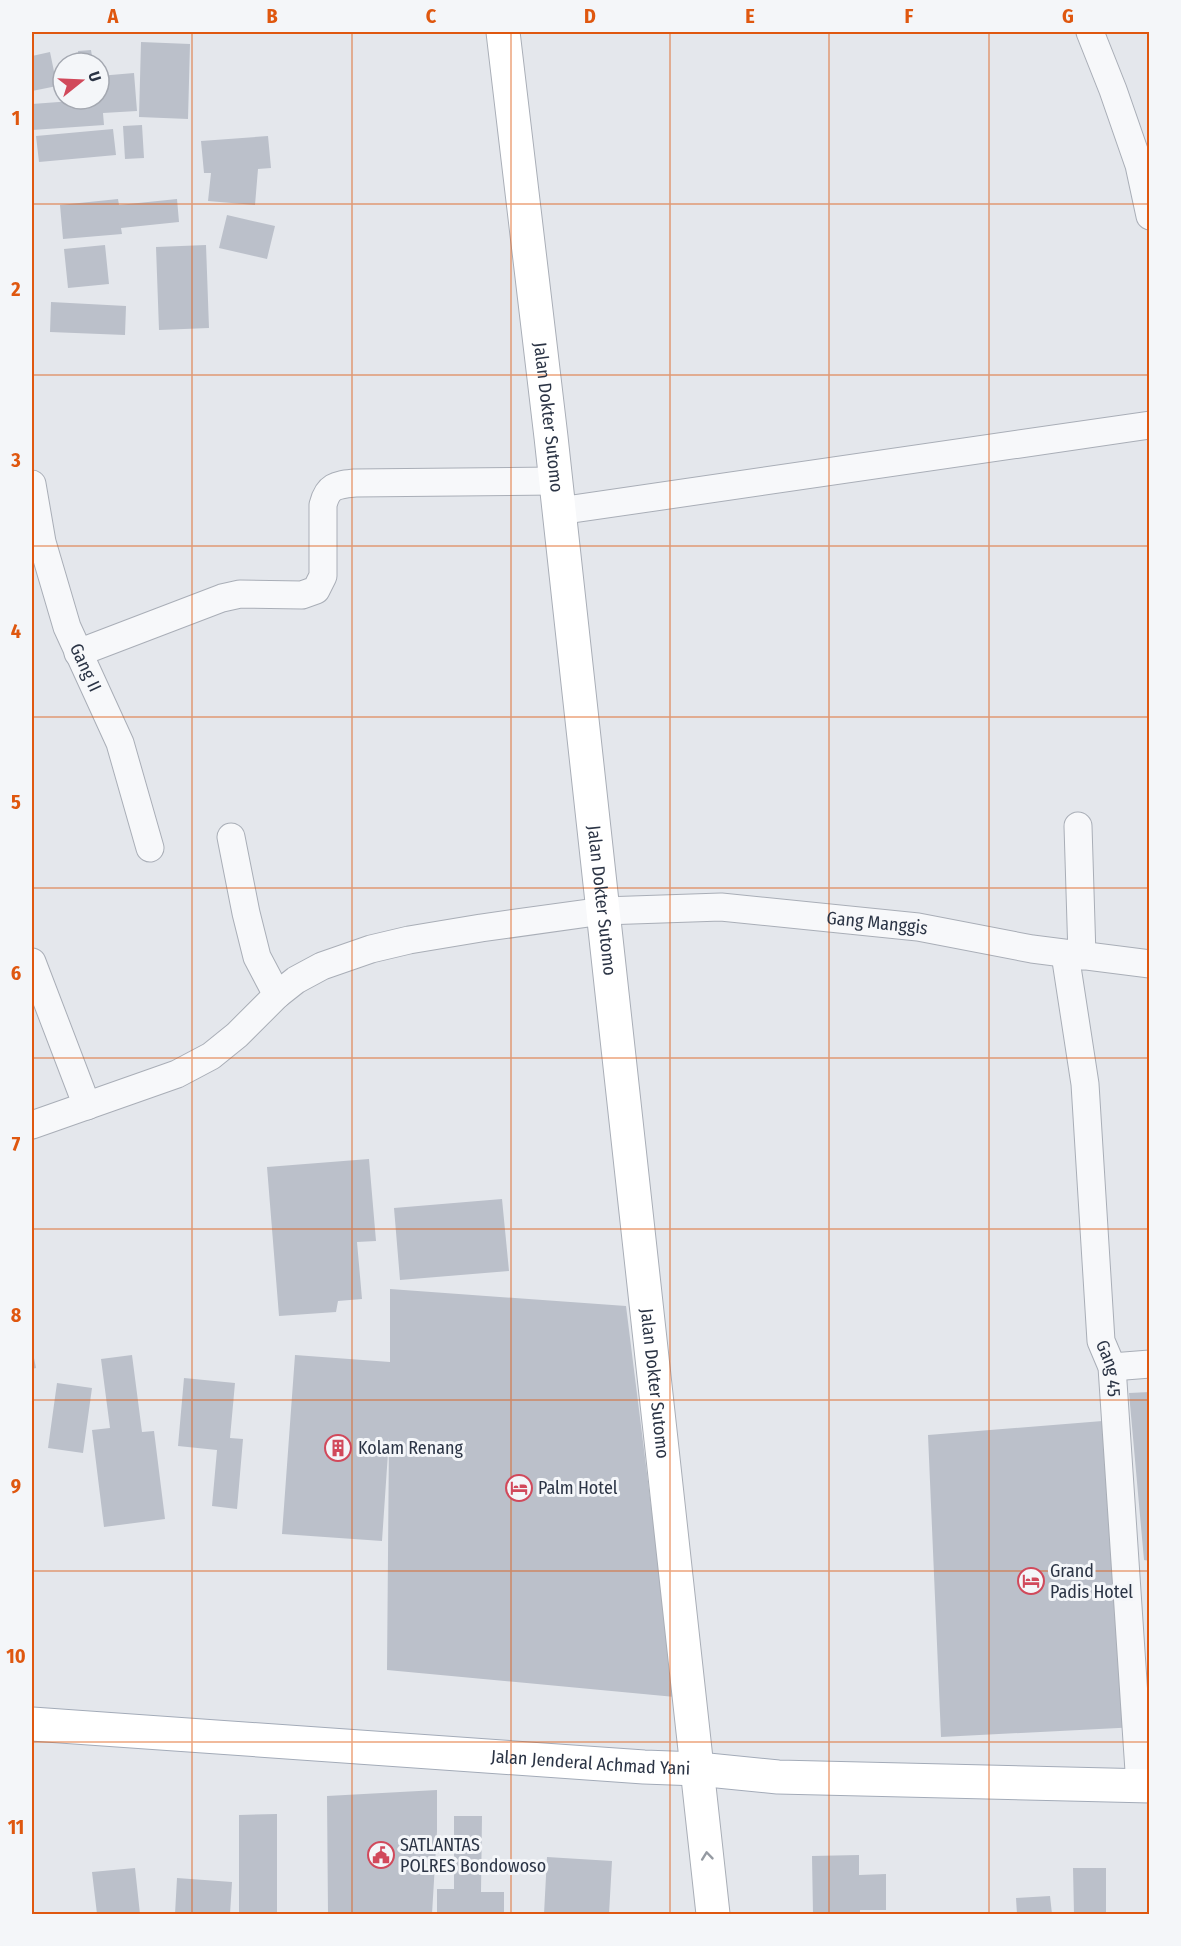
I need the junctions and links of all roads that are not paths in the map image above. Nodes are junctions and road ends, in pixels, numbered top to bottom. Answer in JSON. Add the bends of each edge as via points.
{"nodes":[{"id":1,"x":503,"y":32,"type":"edge"},
{"id":2,"x":1090,"y":32,"type":"edge"},
{"id":3,"x":1149,"y":216,"type":"edge"},
{"id":4,"x":1149,"y":425,"type":"edge"},
{"id":5,"x":32,"y":484,"type":"edge"},
{"id":6,"x":557,"y":496,"type":"junction"},
{"id":7,"x":78,"y":653,"type":"junction"},
{"id":8,"x":1078,"y":826,"type":"dead end"},
{"id":9,"x":231,"y":837,"type":"dead end"},
{"id":10,"x":150,"y":848,"type":"dead end"},
{"id":11,"x":603,"y":911,"type":"junction"},
{"id":12,"x":1074,"y":955,"type":"junction"},
{"id":13,"x":32,"y":962,"type":"edge"},
{"id":14,"x":1149,"y":964,"type":"edge"},
{"id":15,"x":277,"y":995,"type":"junction"},
{"id":16,"x":87,"y":1106,"type":"junction"},
{"id":17,"x":32,"y":1125,"type":"edge"},
{"id":18,"x":1149,"y":1364,"type":"edge"},
{"id":19,"x":1112,"y":1367,"type":"junction"},
{"id":20,"x":32,"y":1724,"type":"edge"},
{"id":21,"x":698,"y":1769,"type":"junction"},
{"id":22,"x":1145,"y":1786,"type":"edge"},
{"id":23,"x":713,"y":1914,"type":"edge"}],
"edges":[{"from":1,"to":6,"type":"street","name":"Jalan Dokter Sutomo"},
{"from":2,"to":3,"type":"street","via":[[1139,165]]},
{"from":4,"to":6,"type":"street"},
{"from":5,"to":7,"type":"street","name":"Gang II","via":[[42,542]]},
{"from":6,"to":7,"type":"street","via":[[355,483],[336,486],[326,495],[323,505],[323,576],[315,590],[302,595],[240,594],[222,598]]},
{"from":6,"to":11,"type":"street","name":"Jalan Dokter Sutomo"},
{"from":7,"to":10,"type":"street","name":"Gang II","via":[[120,743]]},
{"from":8,"to":12,"type":"street","name":"Gang 45"},
{"from":9,"to":15,"type":"street","via":[[258,957]]},
{"from":11,"to":12,"type":"street","name":"Gang Manggis","via":[[722,907],[918,927]]},
{"from":11,"to":15,"type":"street","name":"Gang Manggis","via":[[371,949],[322,966]]},
{"from":11,"to":21,"type":"street","name":"Jalan Dokter Sutomo"},
{"from":12,"to":14,"type":"street","name":"Gang Manggis"},
{"from":12,"to":19,"type":"street","name":"Gang 45","via":[[1101,1341]]},
{"from":13,"to":16,"type":"street"},
{"from":15,"to":16,"type":"street","name":"Gang Manggis","via":[[211,1056],[177,1074]]},
{"from":16,"to":17,"type":"street","name":"Gang Manggis"},
{"from":18,"to":19,"type":"street"},
{"from":19,"to":22,"type":"street","name":"Gang 45"},
{"from":20,"to":21,"type":"street","name":"Jalan Jenderal Achmad Yani"},
{"from":21,"to":22,"type":"street","name":"Jalan Jenderal Achmad Yani","via":[[778,1777]]},
{"from":23,"to":21,"type":"street","name":"Jalan Dokter Sutomo","one_way":true}]}
